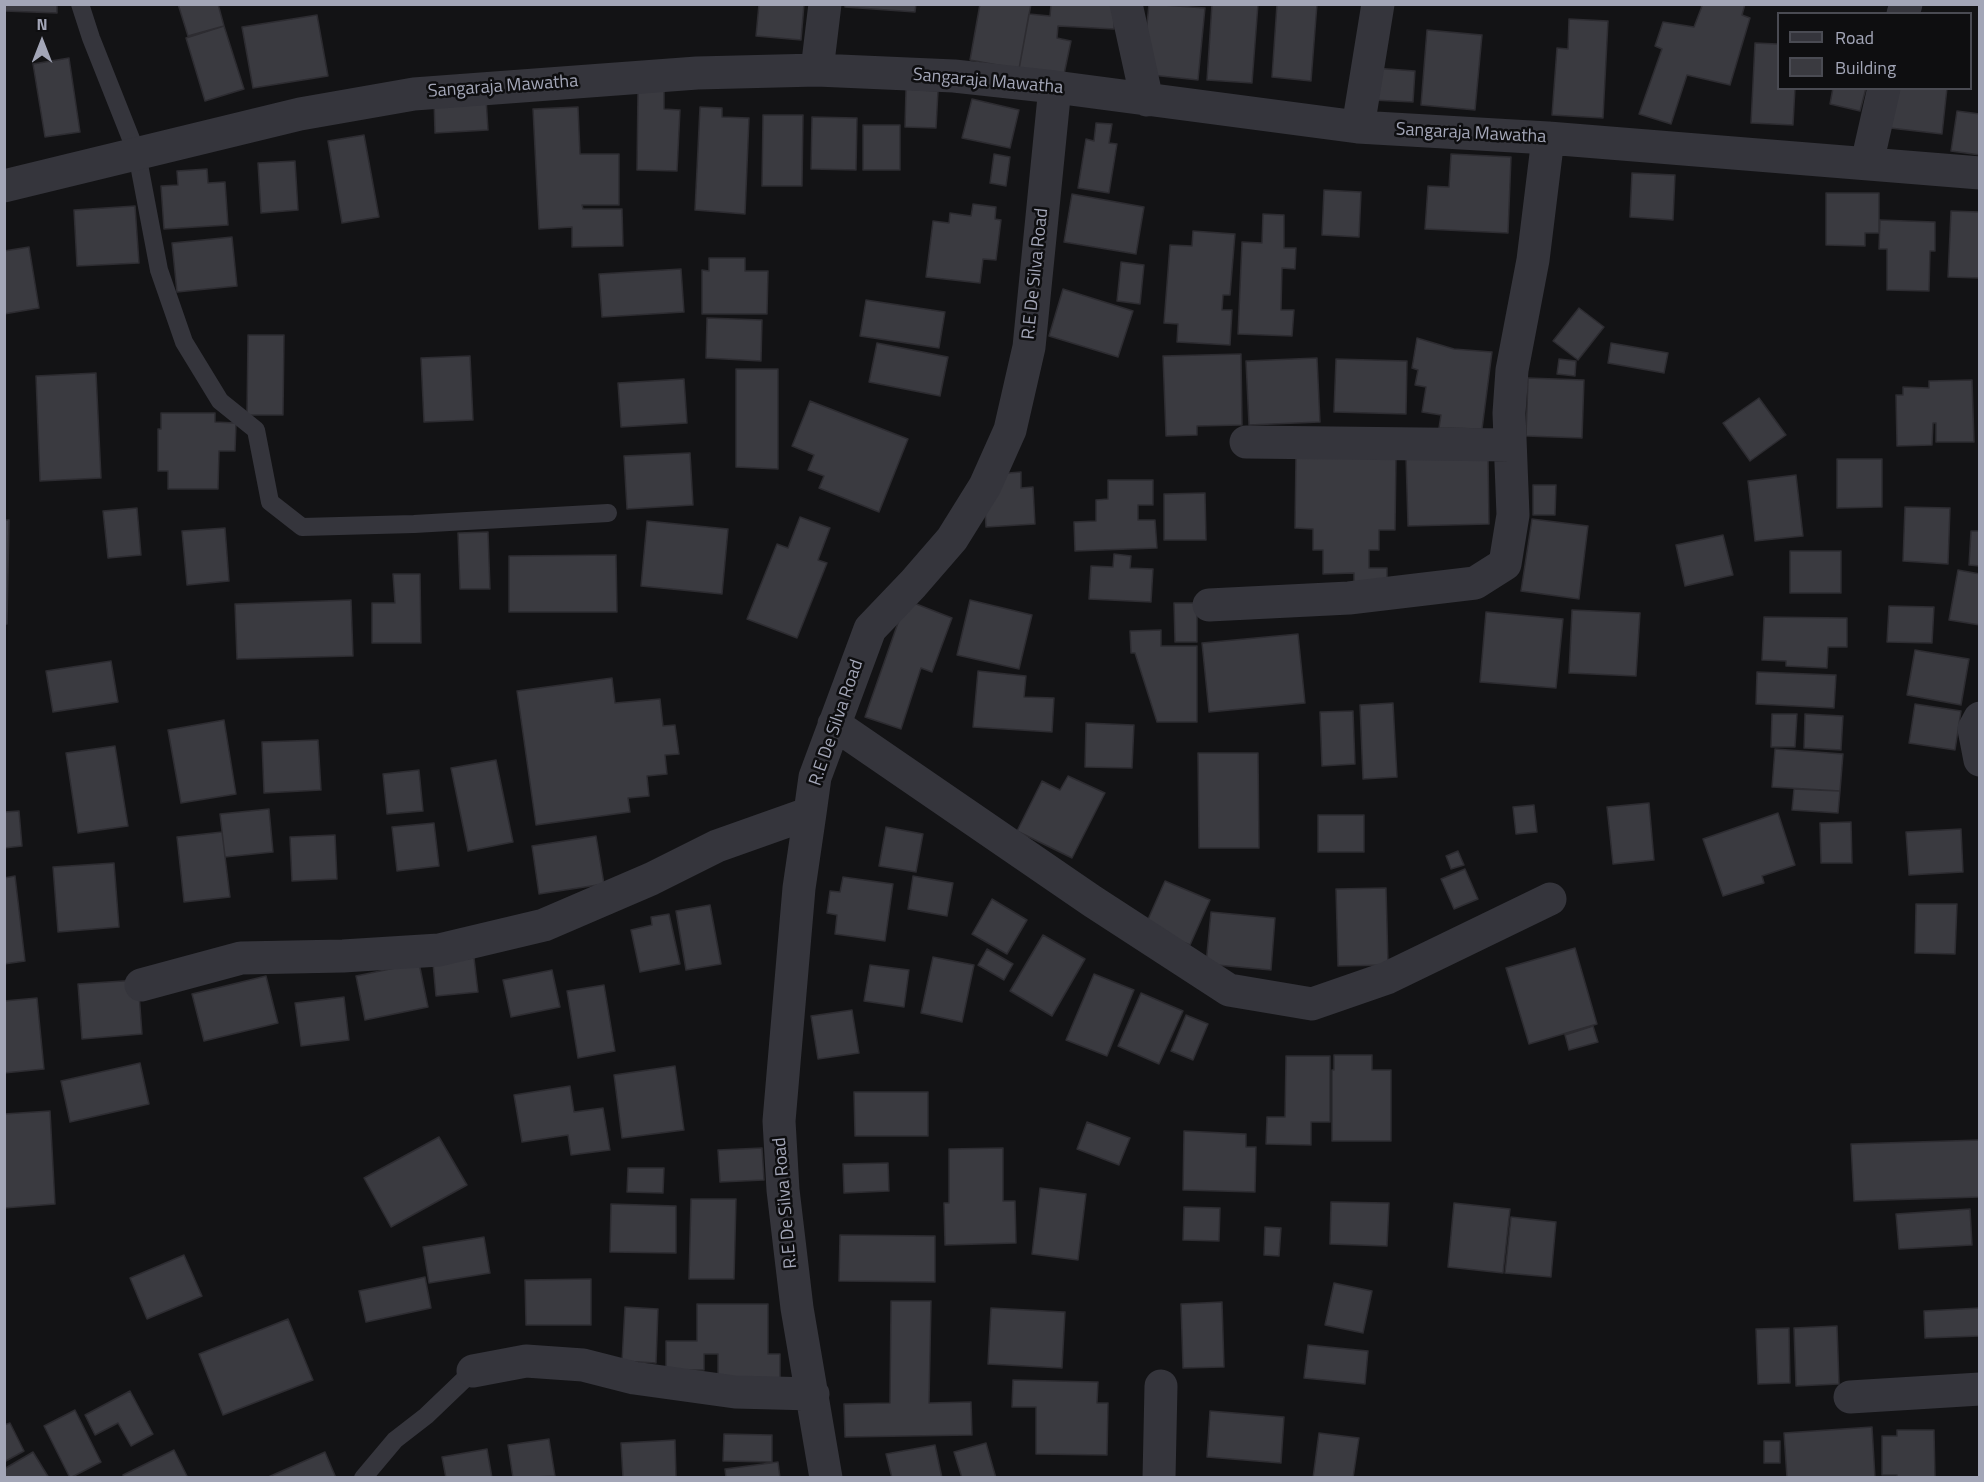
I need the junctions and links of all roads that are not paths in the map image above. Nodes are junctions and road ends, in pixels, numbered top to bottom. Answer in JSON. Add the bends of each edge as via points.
{"nodes":[{"id":1,"x":80,"y":4,"type":"edge"},
{"id":2,"x":825,"y":4,"type":"edge"},
{"id":3,"x":1126,"y":4,"type":"edge"},
{"id":4,"x":1378,"y":4,"type":"edge"},
{"id":5,"x":817,"y":70,"type":"junction"},
{"id":6,"x":1055,"y":87,"type":"junction"},
{"id":7,"x":1884,"y":90,"type":"edge"},
{"id":8,"x":1147,"y":100,"type":"junction"},
{"id":9,"x":1358,"y":127,"type":"junction"},
{"id":10,"x":1548,"y":138,"type":"junction"},
{"id":11,"x":137,"y":154,"type":"junction"},
{"id":12,"x":1867,"y":163,"type":"junction"},
{"id":13,"x":1980,"y":173,"type":"edge"},
{"id":14,"x":4,"y":186,"type":"edge"},
{"id":15,"x":1246,"y":442,"type":"dead end"},
{"id":16,"x":1510,"y":445,"type":"junction"},
{"id":17,"x":608,"y":513,"type":"dead end"},
{"id":18,"x":1209,"y":605,"type":"dead end"},
{"id":19,"x":1980,"y":718,"type":"edge"},
{"id":20,"x":834,"y":724,"type":"junction"},
{"id":21,"x":1980,"y":760,"type":"edge"},
{"id":22,"x":810,"y":813,"type":"junction"},
{"id":23,"x":1550,"y":899,"type":"dead end"},
{"id":24,"x":141,"y":985,"type":"dead end"},
{"id":25,"x":473,"y":1371,"type":"joint"},
{"id":26,"x":1161,"y":1386,"type":"dead end"},
{"id":27,"x":1980,"y":1389,"type":"edge"},
{"id":28,"x":813,"y":1394,"type":"junction"},
{"id":29,"x":1850,"y":1397,"type":"dead end"},
{"id":30,"x":363,"y":1478,"type":"edge"},
{"id":31,"x":826,"y":1478,"type":"edge"},
{"id":32,"x":1159,"y":1478,"type":"edge"}],
"edges":[{"from":1,"to":11,"type":"lane"},
{"from":2,"to":5,"type":"street"},
{"from":3,"to":8,"type":"street"},
{"from":4,"to":9,"type":"street"},
{"from":5,"to":6,"type":"street","name":"Sangaraja Mawatha","via":[[954,76]]},
{"from":5,"to":11,"type":"street","name":"Sangaraja Mawatha","via":[[697,73],[414,94],[300,114]]},
{"from":6,"to":8,"type":"street","name":"Sangaraja Mawatha"},
{"from":6,"to":20,"type":"street","name":"R.E De Silva Road","via":[[1029,347],[1010,430],[985,486],[952,539],[870,629]]},
{"from":7,"to":12,"type":"street"},
{"from":8,"to":9,"type":"street","name":"Sangaraja Mawatha"},
{"from":9,"to":10,"type":"street","name":"Sangaraja Mawatha"},
{"from":10,"to":12,"type":"street","name":"Sangaraja Mawatha"},
{"from":10,"to":16,"type":"street","via":[[1533,260],[1512,370]]},
{"from":11,"to":14,"type":"street","name":"Sangaraja Mawatha"},
{"from":11,"to":17,"type":"lane","via":[[159,270],[184,342],[220,401],[256,430],[270,502],[302,527]]},
{"from":12,"to":13,"type":"street","name":"Sangaraja Mawatha"},
{"from":15,"to":16,"type":"street"},
{"from":16,"to":18,"type":"street","via":[[1513,515],[1505,564],[1475,583],[1349,598]]},
{"from":19,"to":21,"type":"street","via":[[1974,729]]},
{"from":20,"to":22,"type":"street","name":"R.E De Silva Road","via":[[816,777]]},
{"from":20,"to":23,"type":"street","via":[[1229,990],[1312,1004],[1387,978]]},
{"from":22,"to":24,"type":"street","via":[[717,846],[544,925],[440,950],[240,958]]},
{"from":22,"to":28,"type":"street","name":"R.E De Silva Road","via":[[799,888],[779,1121],[797,1308]]},
{"from":25,"to":28,"type":"street","via":[[516,1362],[584,1365],[634,1378],[735,1392]]},
{"from":25,"to":30,"type":"lane","via":[[395,1440]]},
{"from":26,"to":32,"type":"street"},
{"from":27,"to":29,"type":"street"},
{"from":28,"to":31,"type":"street","name":"R.E De Silva Road"}]}
